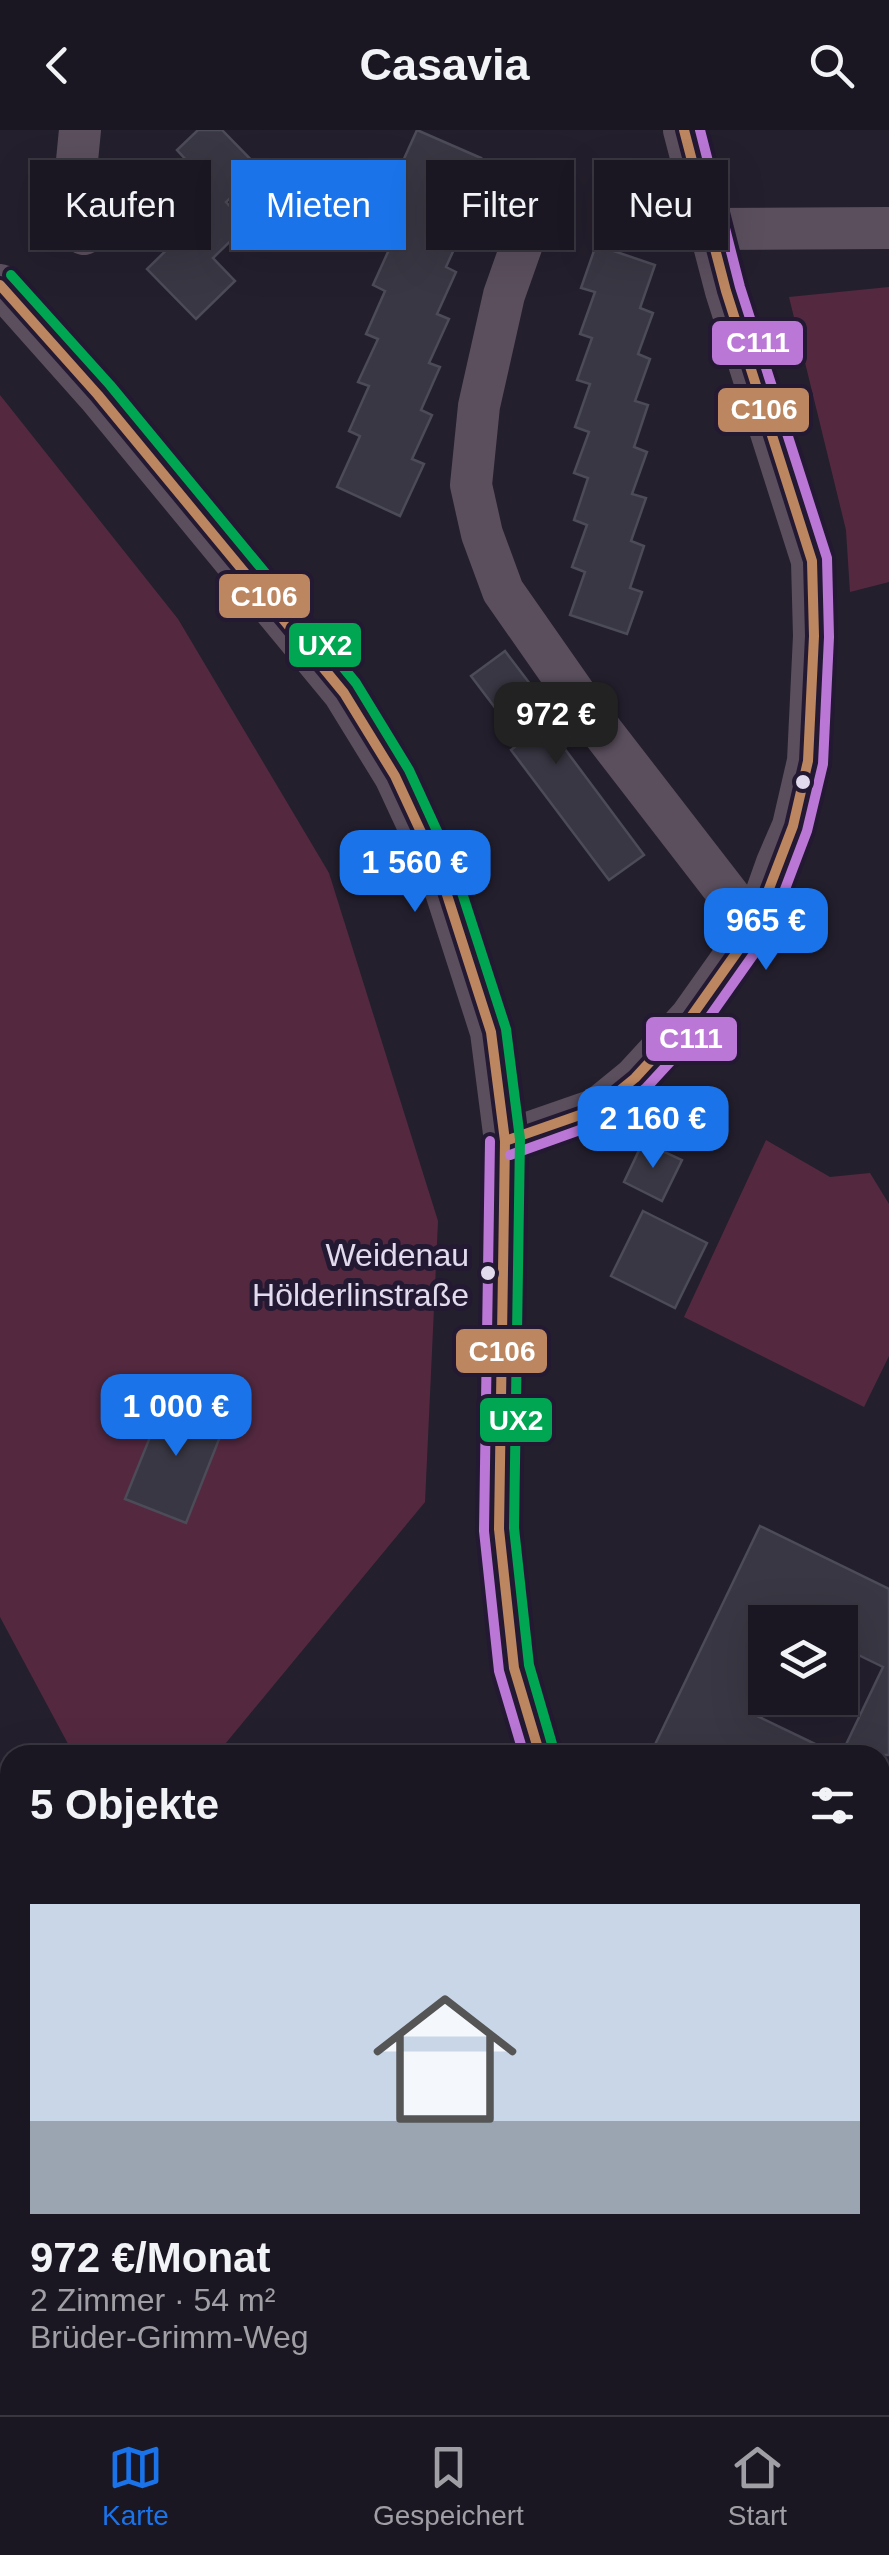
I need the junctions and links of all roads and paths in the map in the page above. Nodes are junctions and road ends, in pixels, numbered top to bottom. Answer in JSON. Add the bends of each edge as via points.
{"nodes":[{"id":1,"x":80,"y":130,"type":"edge"},
{"id":2,"x":684,"y":130,"type":"edge"},
{"id":3,"x":77,"y":160,"type":"edge"},
{"id":4,"x":691,"y":160,"type":"edge"},
{"id":5,"x":889,"y":228,"type":"edge"},
{"id":6,"x":728,"y":229,"type":"edge"},
{"id":7,"x":520,"y":250,"type":"edge"},
{"id":8,"x":714,"y":250,"type":"edge"},
{"id":9,"x":0,"y":285,"type":"edge"},
{"id":10,"x":754,"y":928,"type":"junction"},
{"id":11,"x":505,"y":1141,"type":"junction"},
{"id":12,"x":537,"y":1745,"type":"edge"}],
"edges":[{"from":1,"to":3,"type":"street"},
{"from":2,"to":4,"type":"street"},
{"from":5,"to":6,"type":"street"},
{"from":7,"to":10,"type":"street","via":[[479,406],[471,485],[482,534],[503,592]]},
{"from":8,"to":10,"type":"street","via":[[812,561],[808,760],[793,826]]},
{"from":9,"to":11,"type":"street","via":[[344,694],[395,776],[440,873],[490,1032]]},
{"from":10,"to":11,"type":"street","via":[[691,1017],[635,1078],[597,1109]]},
{"from":11,"to":12,"type":"street","via":[[499,1529],[514,1668]]}]}
